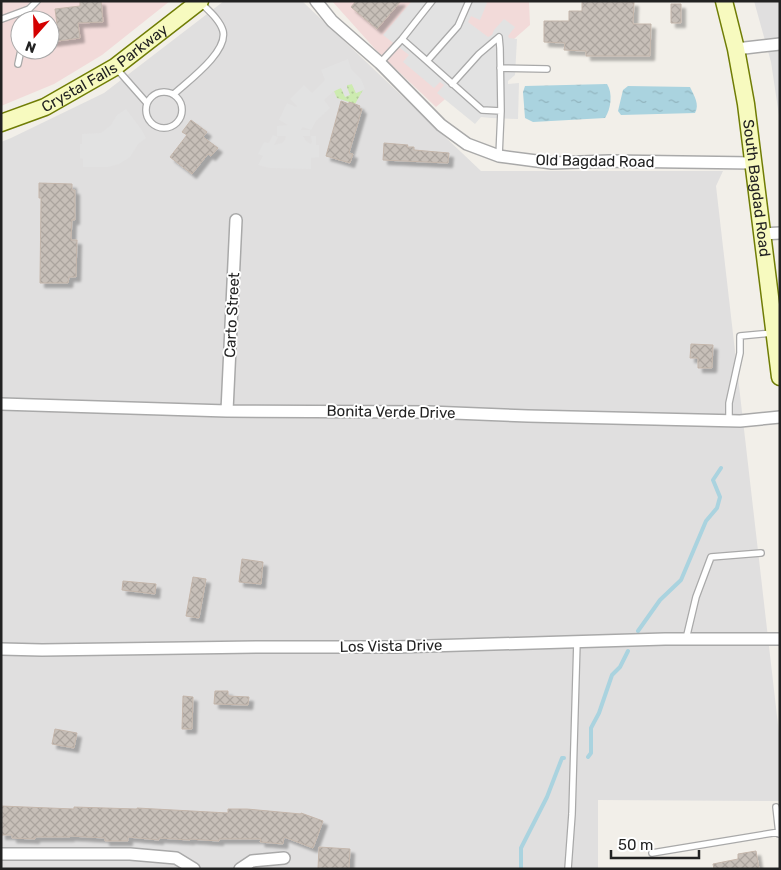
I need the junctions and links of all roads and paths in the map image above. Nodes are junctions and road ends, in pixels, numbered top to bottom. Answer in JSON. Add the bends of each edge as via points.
{"nodes":[{"id":1,"x":37,"y":1,"type":"edge"},
{"id":2,"x":199,"y":1,"type":"edge"},
{"id":3,"x":316,"y":1,"type":"edge"},
{"id":4,"x":432,"y":1,"type":"edge"},
{"id":5,"x":469,"y":1,"type":"edge"},
{"id":6,"x":724,"y":1,"type":"edge"},
{"id":7,"x":29,"y":9,"type":"joint"},
{"id":8,"x":2,"y":19,"type":"edge"},
{"id":9,"x":402,"y":39,"type":"junction"},
{"id":10,"x":780,"y":44,"type":"edge"},
{"id":11,"x":736,"y":49,"type":"junction"},
{"id":12,"x":19,"y":60,"type":"edge"},
{"id":13,"x":427,"y":61,"type":"junction"},
{"id":14,"x":380,"y":63,"type":"junction"},
{"id":15,"x":18,"y":64,"type":"dead end"},
{"id":16,"x":115,"y":67,"type":"junction"},
{"id":17,"x":500,"y":68,"type":"junction"},
{"id":18,"x":547,"y":69,"type":"dead end"},
{"id":19,"x":452,"y":84,"type":"junction"},
{"id":20,"x":174,"y":94,"type":"junction"},
{"id":21,"x":146,"y":102,"type":"junction"},
{"id":22,"x":501,"y":111,"type":"junction"},
{"id":23,"x":1,"y":123,"type":"edge"},
{"id":24,"x":499,"y":156,"type":"junction"},
{"id":25,"x":753,"y":163,"type":"junction"},
{"id":26,"x":236,"y":220,"type":"dead end"},
{"id":27,"x":780,"y":233,"type":"edge"},
{"id":28,"x":762,"y":234,"type":"junction"},
{"id":29,"x":774,"y":332,"type":"junction"},
{"id":30,"x":780,"y":377,"type":"edge"},
{"id":31,"x":1,"y":404,"type":"edge"},
{"id":32,"x":227,"y":411,"type":"junction"},
{"id":33,"x":780,"y":417,"type":"edge"},
{"id":34,"x":729,"y":420,"type":"junction"},
{"id":35,"x":761,"y":553,"type":"dead end"},
{"id":36,"x":686,"y":639,"type":"junction"},
{"id":37,"x":780,"y":639,"type":"edge"},
{"id":38,"x":577,"y":641,"type":"junction"},
{"id":39,"x":1,"y":649,"type":"edge"},
{"id":40,"x":776,"y":807,"type":"dead end"},
{"id":41,"x":779,"y":832,"type":"edge"},
{"id":42,"x":780,"y":836,"type":"edge"},
{"id":43,"x":652,"y":853,"type":"dead end"},
{"id":44,"x":1,"y":854,"type":"edge"},
{"id":45,"x":284,"y":858,"type":"dead end"},
{"id":46,"x":194,"y":869,"type":"edge"},
{"id":47,"x":240,"y":869,"type":"edge"},
{"id":48,"x":568,"y":869,"type":"edge"}],
"edges":[{"from":1,"to":7,"type":"lane"},
{"from":2,"to":16,"type":"main road","name":"Crystal Falls Parkway"},
{"from":2,"to":20,"type":"lane","via":[[223,31],[221,46],[207,64]]},
{"from":3,"to":14,"type":"street","name":"Old Bagdad Road","via":[[332,21]]},
{"from":4,"to":9,"type":"lane"},
{"from":5,"to":13,"type":"lane","via":[[458,26]]},
{"from":6,"to":11,"type":"main road","name":"South Bagdad Road"},
{"from":7,"to":8,"type":"lane"},
{"from":9,"to":13,"type":"lane"},
{"from":9,"to":14,"type":"lane"},
{"from":10,"to":11,"type":"street"},
{"from":11,"to":25,"type":"main road","name":"South Bagdad Road"},
{"from":12,"to":15,"type":"lane"},
{"from":13,"to":19,"type":"lane"},
{"from":14,"to":24,"type":"street","name":"Old Bagdad Road","via":[[441,125],[467,144]]},
{"from":16,"to":21,"type":"lane"},
{"from":16,"to":23,"type":"main road","name":"Crystal Falls Parkway","via":[[45,107]]},
{"from":17,"to":18,"type":"lane"},
{"from":17,"to":19,"type":"lane","via":[[498,37]]},
{"from":17,"to":22,"type":"lane"},
{"from":19,"to":22,"type":"lane","via":[[482,110]]},
{"from":20,"to":21,"type":"lane","via":[[161,91]]},
{"from":20,"to":21,"type":"lane","via":[[182,109],[179,120],[169,127],[163,128],[148,120]]},
{"from":22,"to":24,"type":"lane"},
{"from":24,"to":25,"type":"street","name":"Old Bagdad Road","via":[[552,163]]},
{"from":25,"to":28,"type":"main road","name":"South Bagdad Road"},
{"from":26,"to":32,"type":"street","name":"Carto Street"},
{"from":27,"to":28,"type":"street"},
{"from":28,"to":29,"type":"main road","name":"South Bagdad Road"},
{"from":29,"to":30,"type":"main road","name":"South Bagdad Road"},
{"from":29,"to":34,"type":"lane","via":[[740,336],[740,353],[728,403]]},
{"from":31,"to":32,"type":"street","name":"Bonita Verde Drive"},
{"from":32,"to":34,"type":"street","name":"Bonita Verde Drive","via":[[429,412]]},
{"from":33,"to":34,"type":"street","name":"Bonita Verde Drive"},
{"from":35,"to":36,"type":"lane","via":[[711,557],[696,597]]},
{"from":36,"to":37,"type":"street","name":"Los Vista Drive"},
{"from":36,"to":38,"type":"street","name":"Los Vista Drive"},
{"from":38,"to":39,"type":"street","name":"Los Vista Drive","via":[[396,647]]},
{"from":38,"to":48,"type":"lane"},
{"from":40,"to":41,"type":"lane"},
{"from":41,"to":42,"type":"lane"},
{"from":41,"to":43,"type":"lane"},
{"from":44,"to":46,"type":"street","via":[[130,854],[176,858]]},
{"from":45,"to":47,"type":"street","via":[[252,861]]}]}
